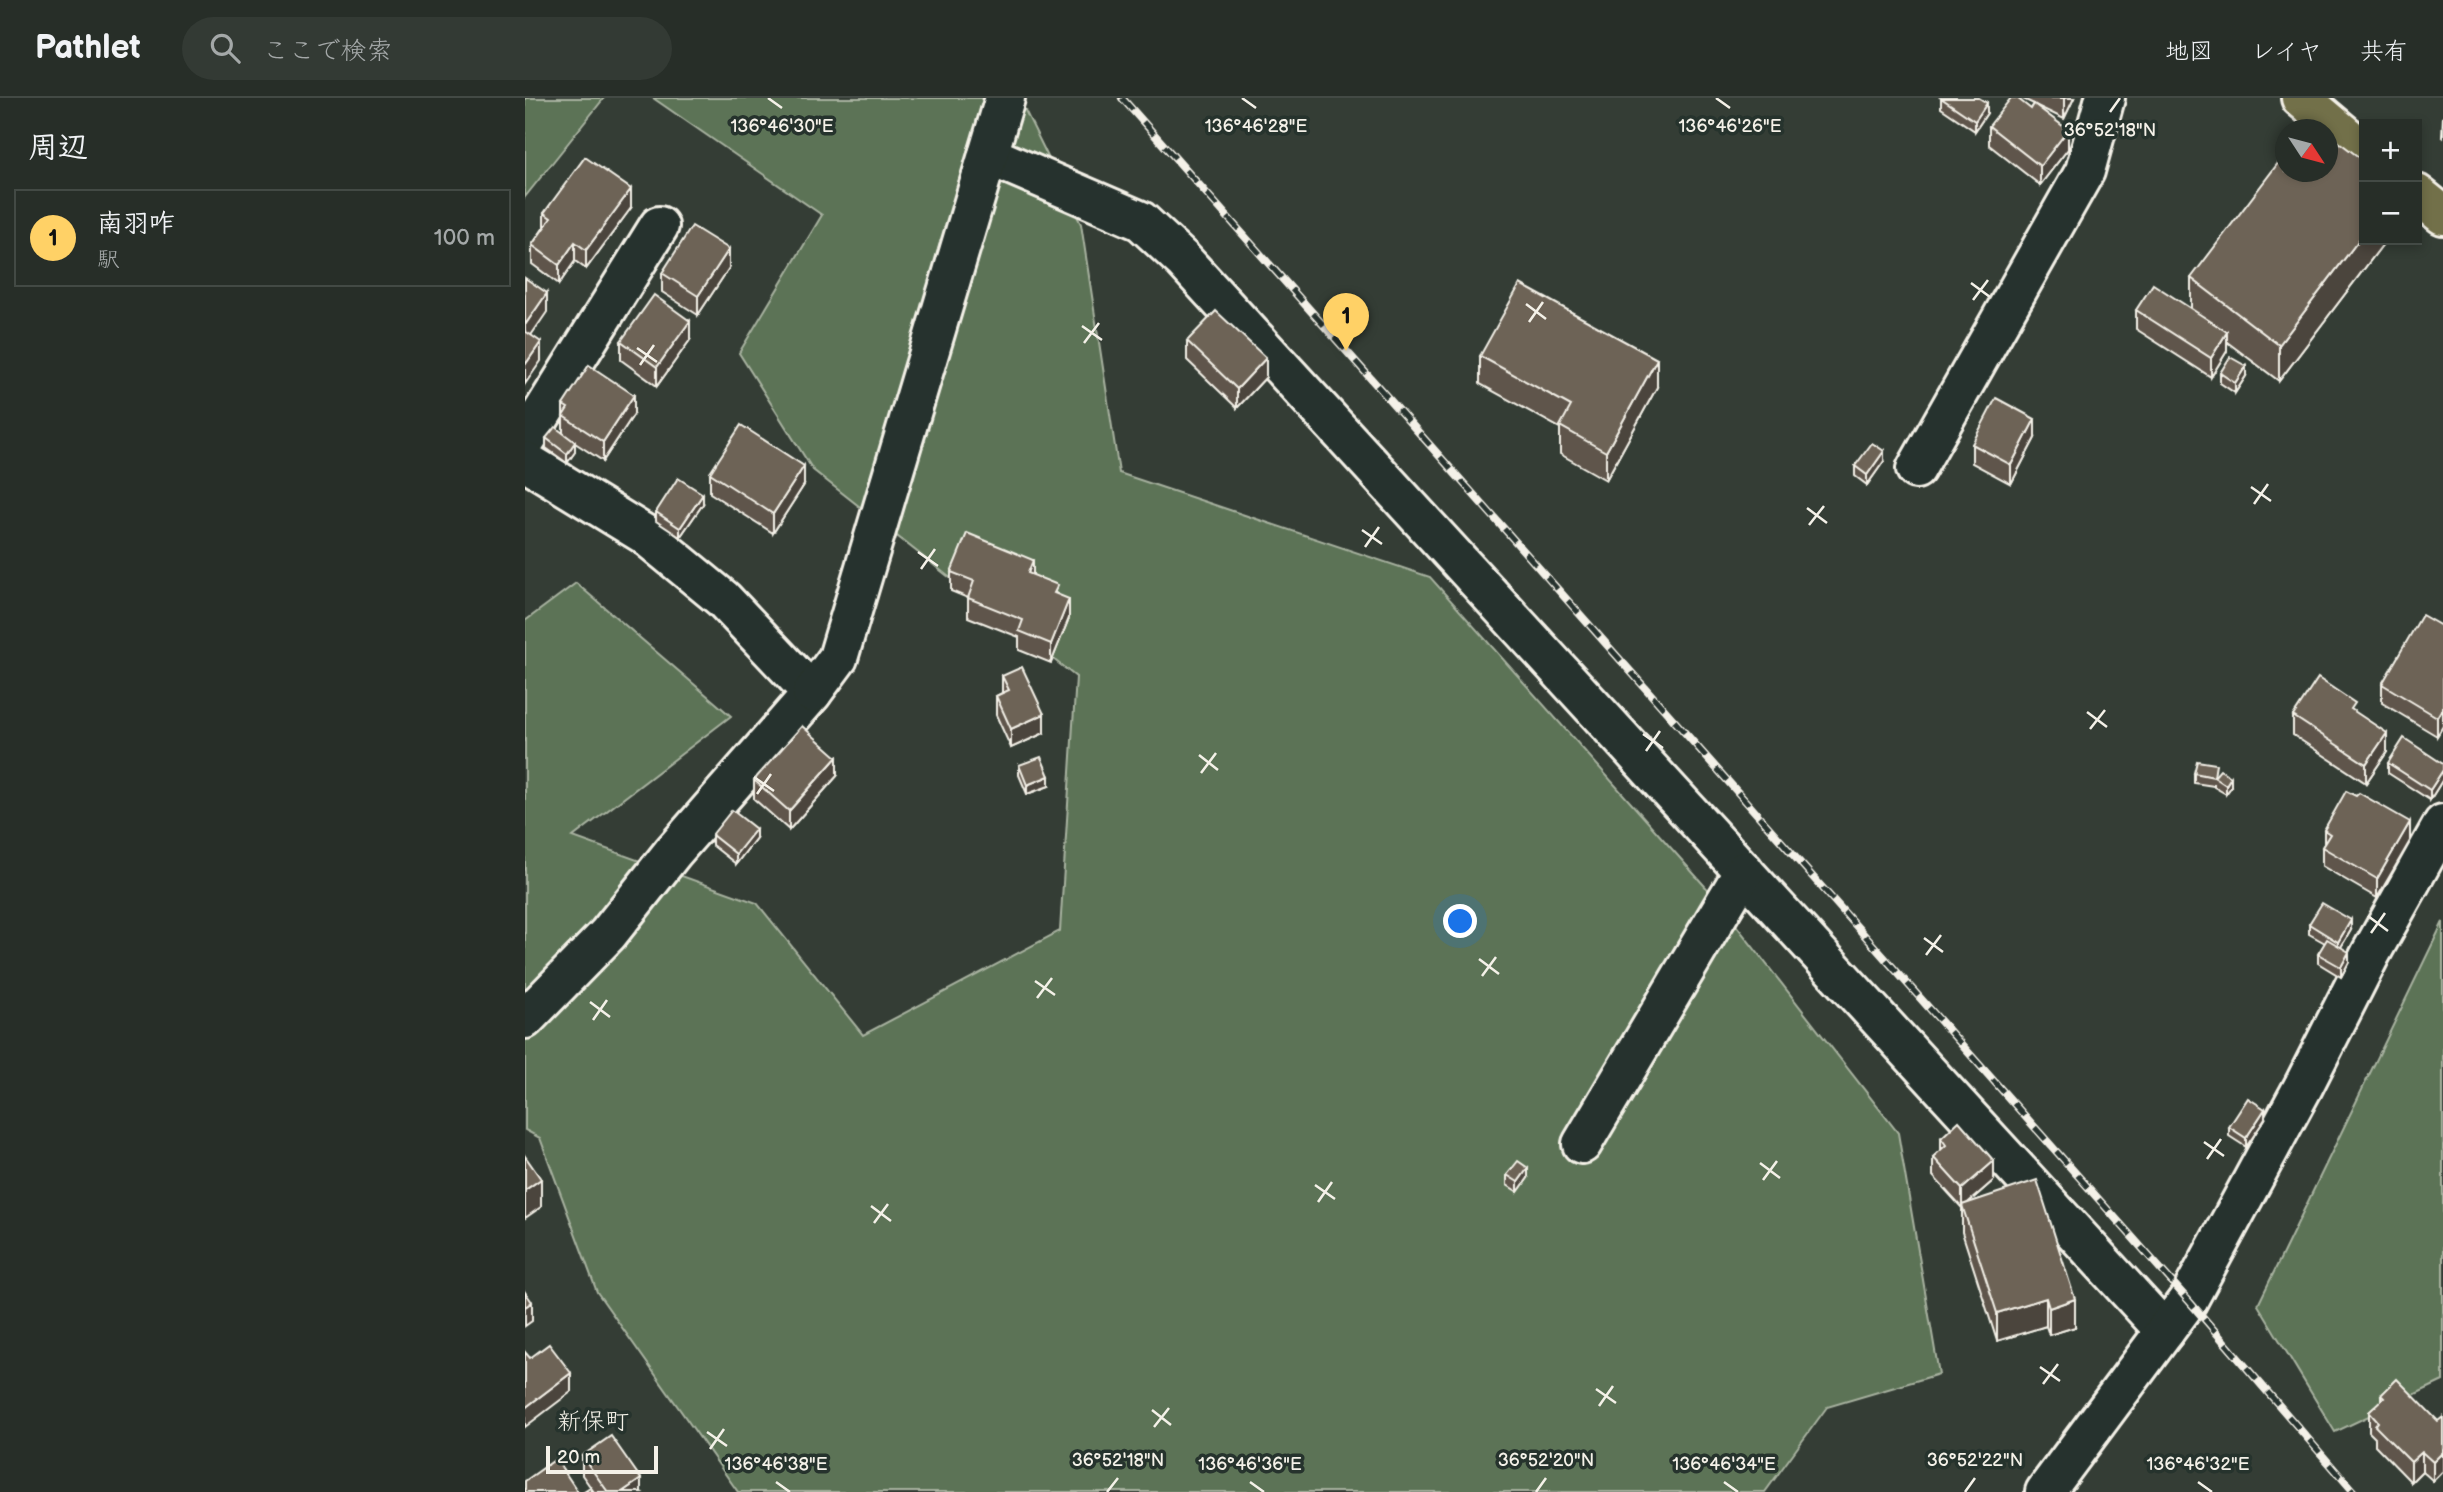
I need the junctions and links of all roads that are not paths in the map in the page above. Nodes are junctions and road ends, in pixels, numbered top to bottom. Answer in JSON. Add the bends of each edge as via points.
{"nodes":[{"id":1,"x":1005,"y":98,"type":"edge"},
{"id":2,"x":2105,"y":98,"type":"edge"},
{"id":3,"x":2307,"y":100,"type":"edge"},
{"id":4,"x":2359,"y":147,"type":"edge"},
{"id":5,"x":988,"y":155,"type":"junction"},
{"id":6,"x":2422,"y":198,"type":"edge"},
{"id":7,"x":2443,"y":215,"type":"edge"},
{"id":8,"x":659,"y":226,"type":"dead end"},
{"id":9,"x":525,"y":441,"type":"edge"},
{"id":10,"x":525,"y":461,"type":"edge"},
{"id":11,"x":1916,"y":469,"type":"dead end"},
{"id":12,"x":812,"y":693,"type":"junction"},
{"id":13,"x":2443,"y":824,"type":"edge"},
{"id":14,"x":1744,"y":872,"type":"junction"},
{"id":15,"x":525,"y":1019,"type":"edge"},
{"id":16,"x":1582,"y":1144,"type":"dead end"},
{"id":17,"x":2165,"y":1331,"type":"junction"},
{"id":18,"x":2045,"y":1492,"type":"edge"}],
"edges":[{"from":1,"to":5,"type":"street"},
{"from":2,"to":11,"type":"street","via":[[2085,170]]},
{"from":3,"to":4,"type":"highway"},
{"from":5,"to":12,"type":"street","via":[[838,658]]},
{"from":5,"to":14,"type":"street","via":[[1141,221],[1183,260]]},
{"from":6,"to":7,"type":"highway"},
{"from":8,"to":9,"type":"street"},
{"from":10,"to":12,"type":"street","via":[[644,534],[723,599]]},
{"from":12,"to":15,"type":"street","via":[[608,934]]},
{"from":13,"to":17,"type":"street","via":[[2188,1300]]},
{"from":14,"to":16,"type":"street"},
{"from":14,"to":17,"type":"street"},
{"from":17,"to":18,"type":"street"}]}
